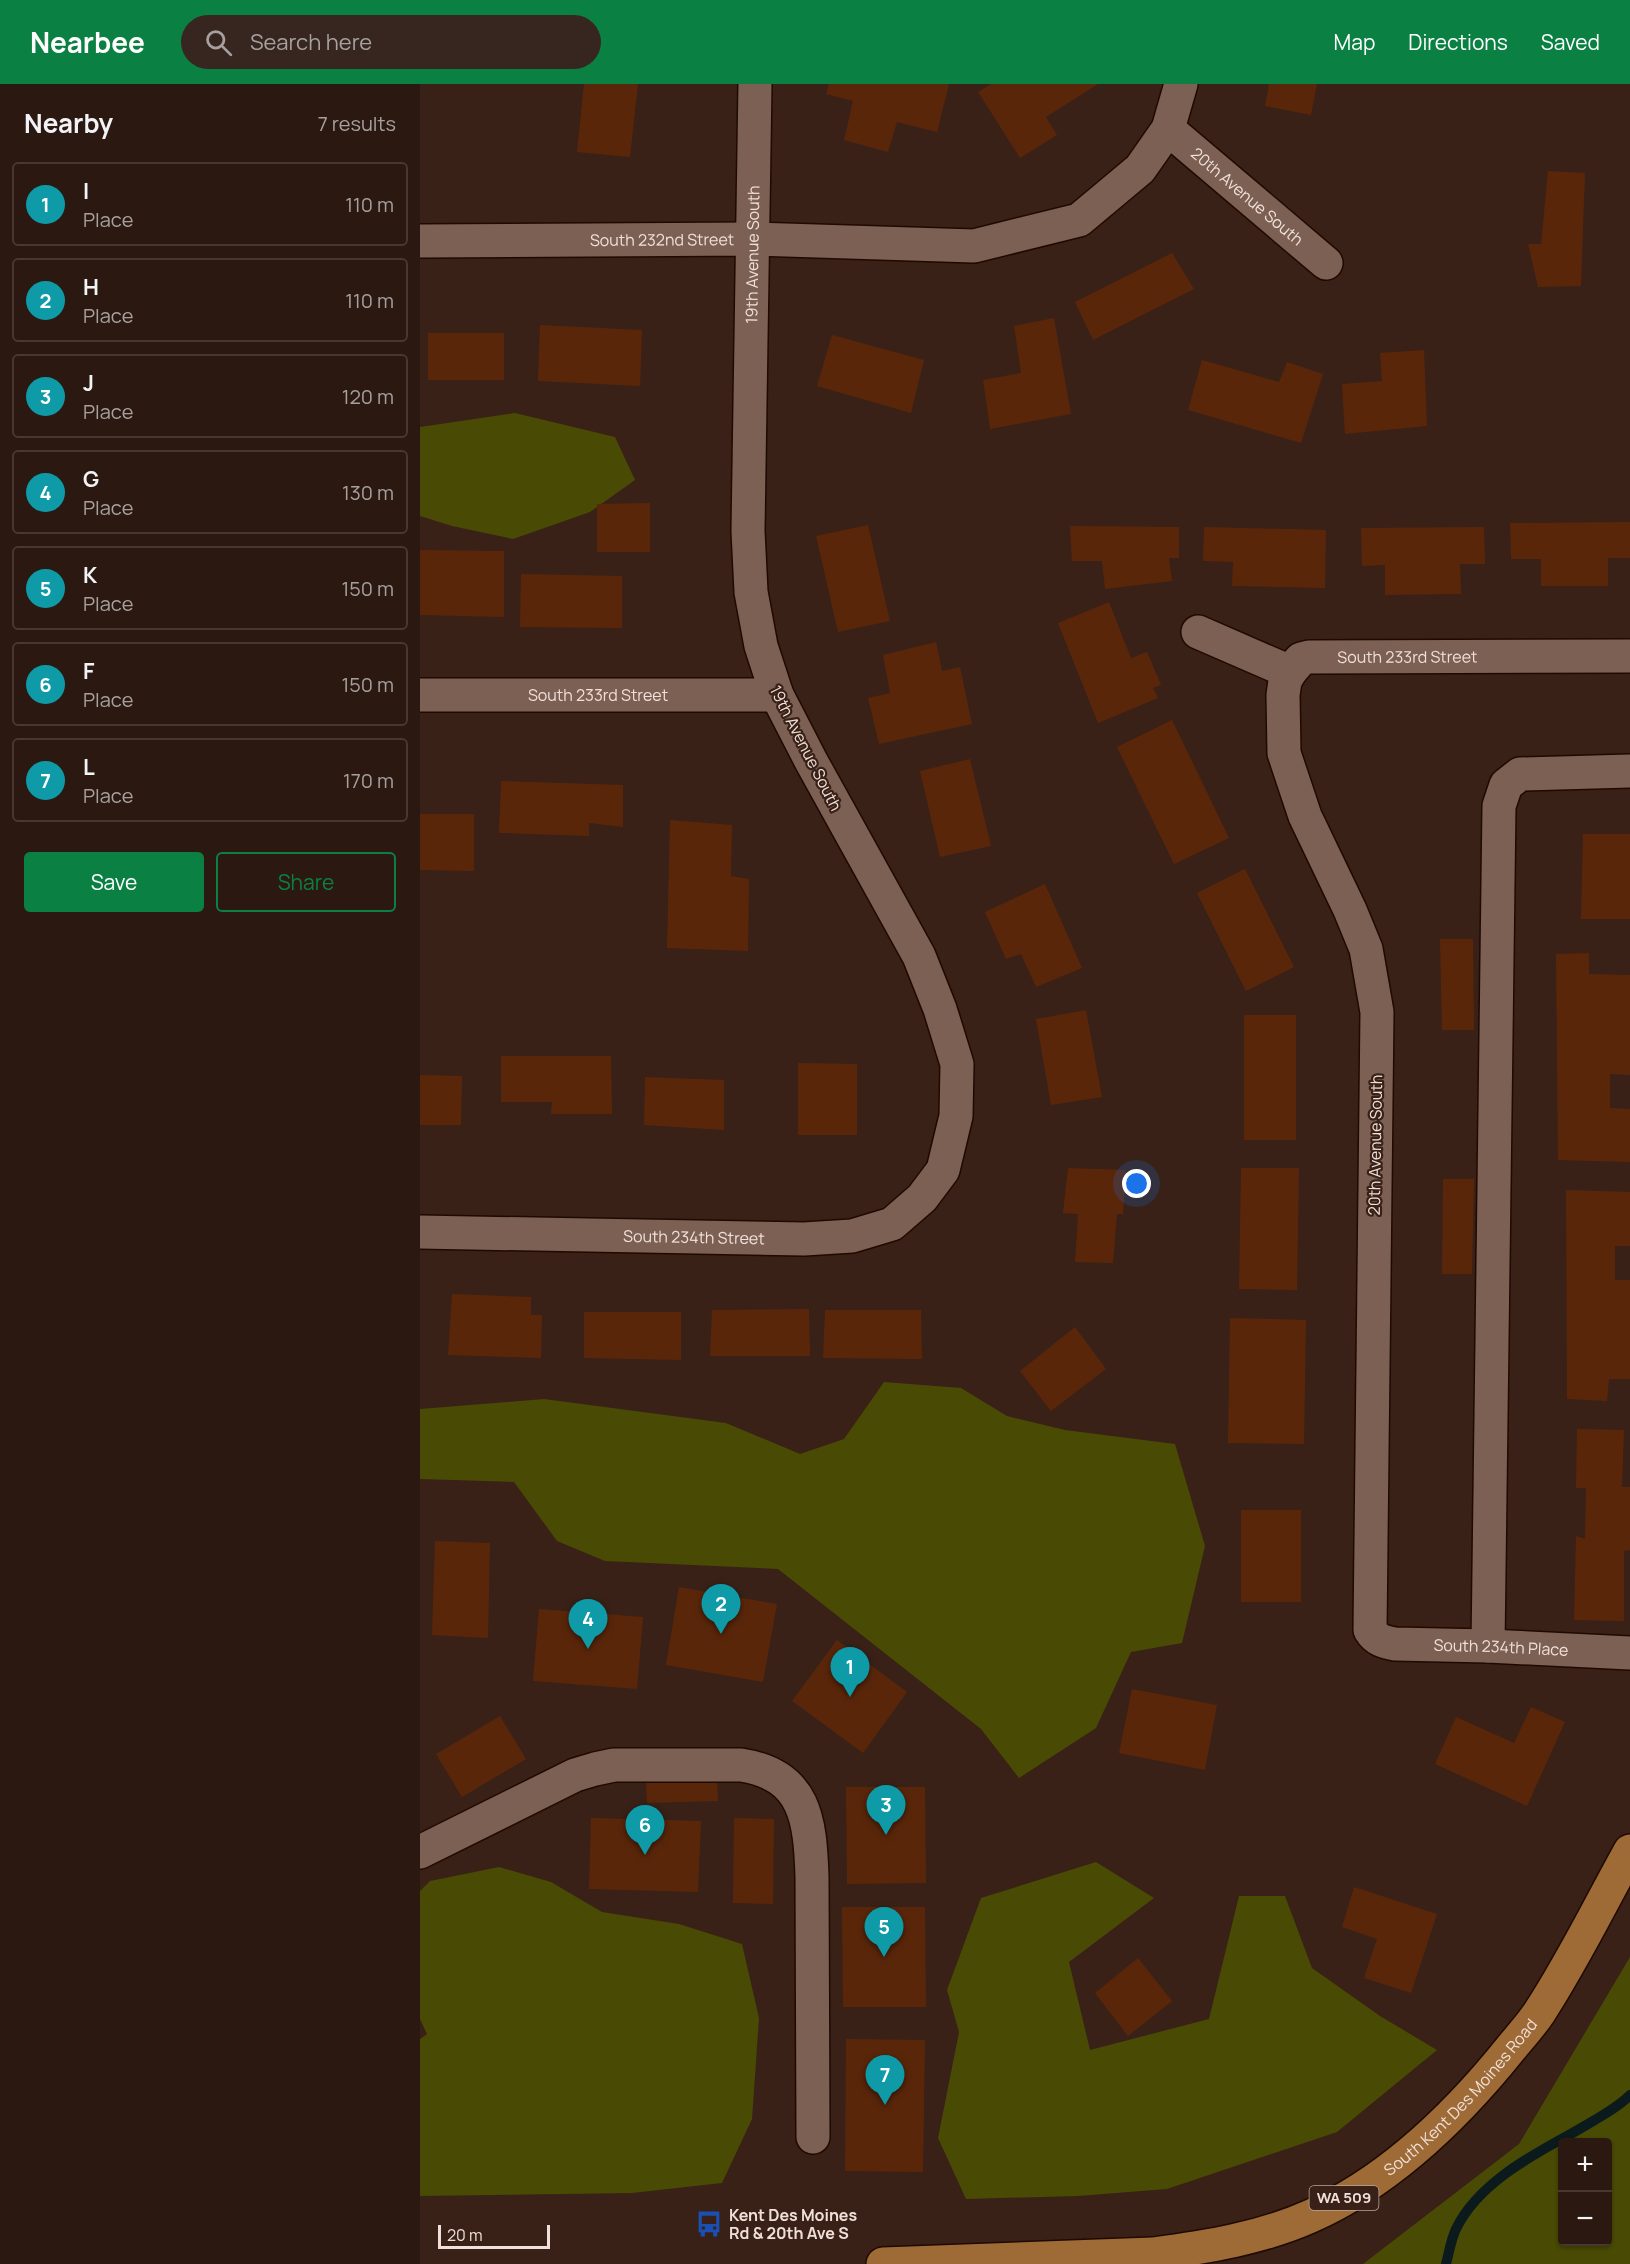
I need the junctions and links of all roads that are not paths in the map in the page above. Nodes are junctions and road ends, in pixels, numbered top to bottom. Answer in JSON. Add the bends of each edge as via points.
{"nodes":[{"id":1,"x":755,"y":84,"type":"edge"},
{"id":2,"x":1182,"y":84,"type":"edge"},
{"id":3,"x":1168,"y":129,"type":"junction"},
{"id":4,"x":753,"y":239,"type":"junction"},
{"id":5,"x":420,"y":241,"type":"edge"},
{"id":6,"x":1326,"y":262,"type":"dead end"},
{"id":7,"x":1198,"y":632,"type":"dead end"},
{"id":8,"x":1630,"y":656,"type":"edge"},
{"id":9,"x":1290,"y":672,"type":"junction"},
{"id":10,"x":420,"y":695,"type":"edge"},
{"id":11,"x":777,"y":695,"type":"junction"},
{"id":12,"x":1630,"y":771,"type":"edge"},
{"id":13,"x":943,"y":1170,"type":"joint"},
{"id":14,"x":420,"y":1232,"type":"edge"},
{"id":15,"x":1373,"y":1636,"type":"joint"},
{"id":16,"x":1488,"y":1646,"type":"junction"},
{"id":17,"x":1630,"y":1653,"type":"edge"},
{"id":18,"x":1630,"y":1851,"type":"edge"},
{"id":19,"x":420,"y":1852,"type":"edge"},
{"id":20,"x":813,"y":2137,"type":"dead end"},
{"id":21,"x":958,"y":2263,"type":"edge"},
{"id":22,"x":883,"y":2264,"type":"edge"}],
"edges":[{"from":1,"to":4,"type":"street","name":"19th Avenue South"},
{"from":2,"to":3,"type":"street"},
{"from":3,"to":4,"type":"street","name":"South 232nd Street","via":[[1140,168],[1079,220],[974,246]]},
{"from":3,"to":6,"type":"street","name":"20th Avenue South"},
{"from":4,"to":5,"type":"street","name":"South 232nd Street"},
{"from":4,"to":11,"type":"street","name":"19th Avenue South","via":[[748,531],[751,592]]},
{"from":7,"to":9,"type":"street"},
{"from":8,"to":9,"type":"street","name":"South 233rd Street","via":[[1309,657],[1301,659]]},
{"from":9,"to":15,"type":"street","name":"20th Avenue South","via":[[1283,695],[1284,753],[1305,816],[1366,949],[1377,1012],[1369,1623]]},
{"from":10,"to":11,"type":"street","name":"South 233rd Street"},
{"from":11,"to":13,"type":"street","name":"19th Avenue South","via":[[919,956],[940,1009],[957,1064],[956,1116]]},
{"from":12,"to":16,"type":"street","via":[[1520,774],[1506,786],[1499,806]]},
{"from":13,"to":14,"type":"street","name":"South 234th Street","via":[[922,1198],[892,1224],[852,1236],[804,1239]]},
{"from":15,"to":16,"type":"street","name":"South 234th Place","via":[[1395,1644]]},
{"from":16,"to":17,"type":"street","name":"South 234th Place"},
{"from":18,"to":21,"type":"main road","name":"South Kent Des Moines Road","number":"WA 509","via":[[1543,2007],[1488,2077],[1411,2152],[1348,2196],[1313,2216],[1274,2230],[1197,2248],[1153,2254]]},
{"from":19,"to":20,"type":"street","via":[[595,1768],[741,1766],[775,1775],[797,1798],[810,1841]]},
{"from":21,"to":22,"type":"main road","name":"South Kent Des Moines Road","number":"WA 509"}]}
